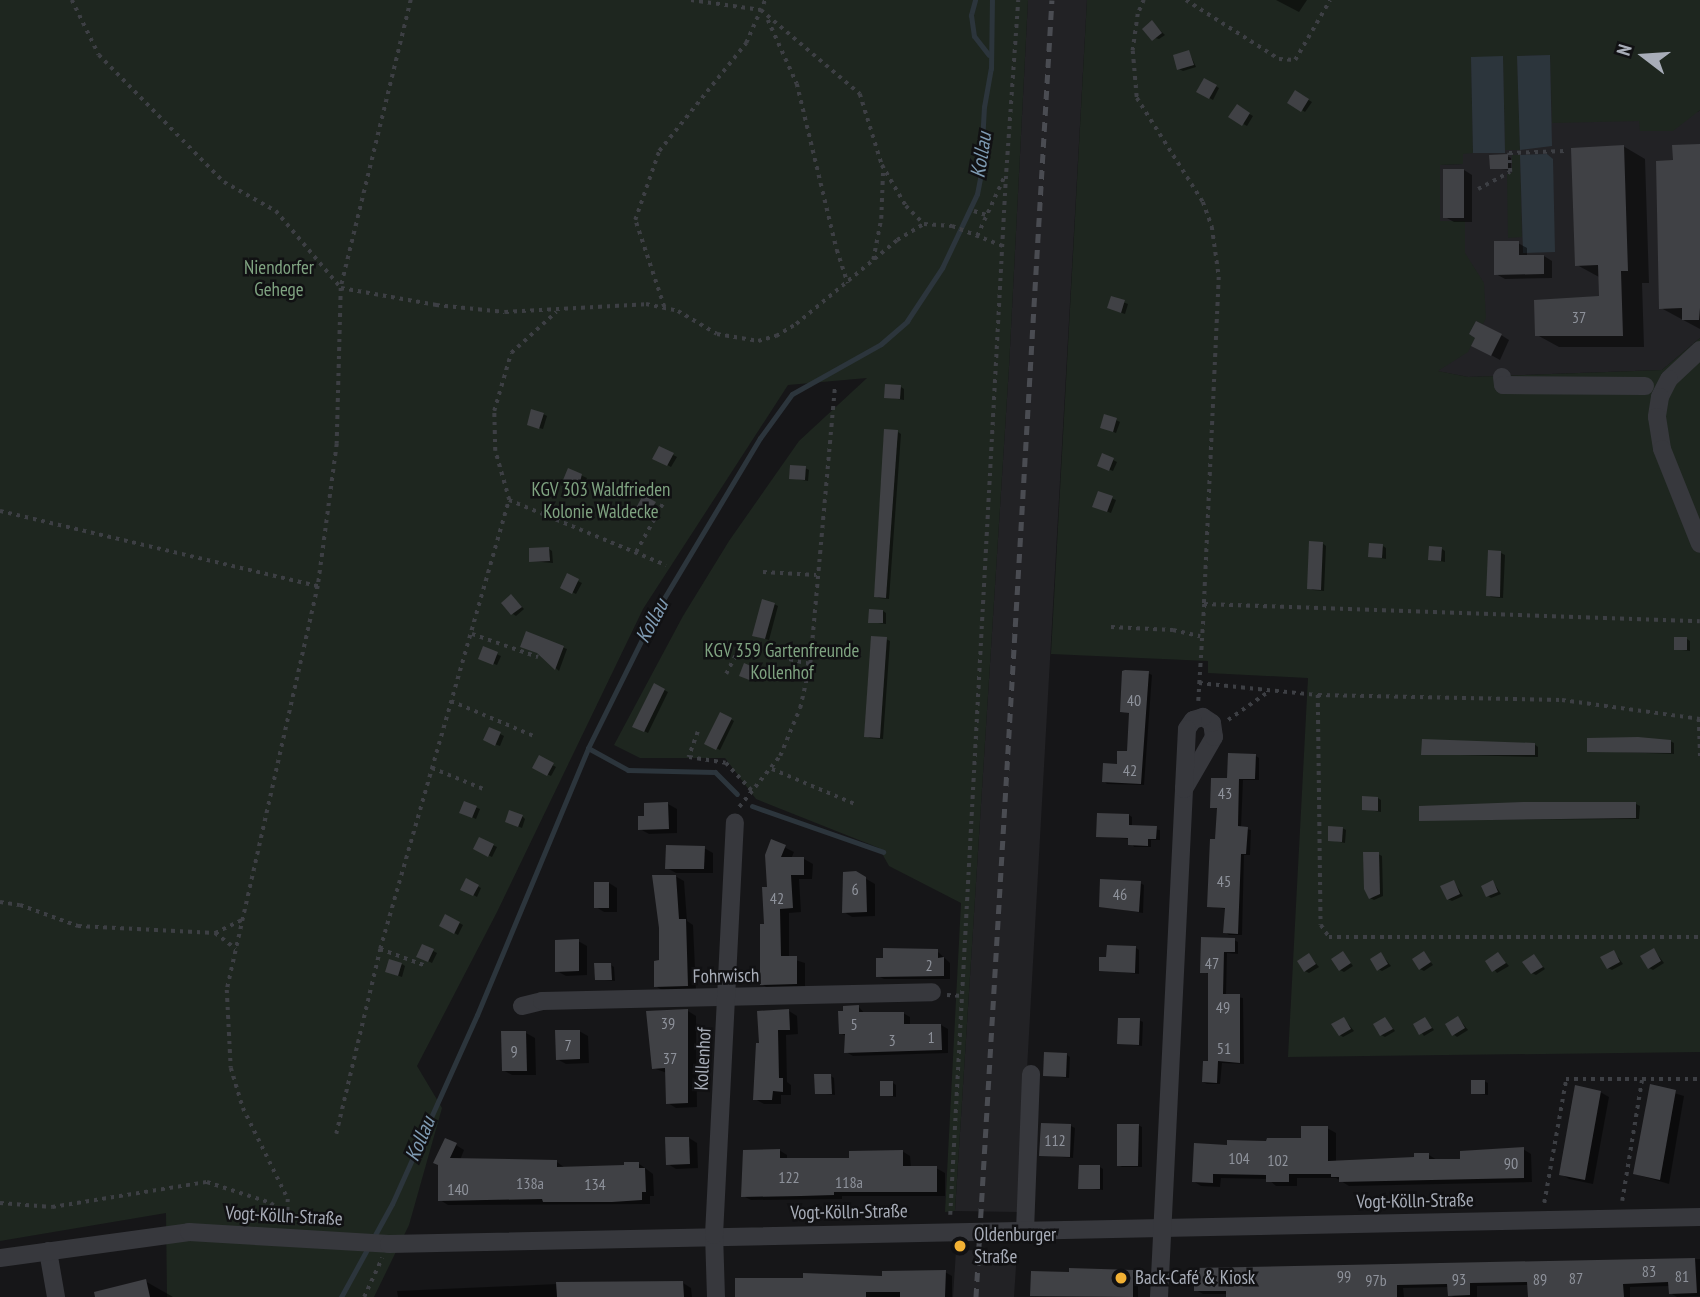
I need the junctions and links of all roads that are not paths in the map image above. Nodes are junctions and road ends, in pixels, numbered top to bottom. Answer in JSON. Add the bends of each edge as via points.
{"nodes":[{"id":1,"x":1700,"y":350,"type":"edge"},
{"id":2,"x":1502,"y":377,"type":"dead end"},
{"id":3,"x":1645,"y":386,"type":"dead end"},
{"id":4,"x":1700,"y":544,"type":"edge"},
{"id":5,"x":1184,"y":789,"type":"junction"},
{"id":6,"x":735,"y":823,"type":"road end"},
{"id":7,"x":932,"y":992,"type":"dead end"},
{"id":8,"x":728,"y":997,"type":"junction"},
{"id":9,"x":522,"y":1006,"type":"dead end"},
{"id":10,"x":1031,"y":1074,"type":"dead end"},
{"id":11,"x":1700,"y":1217,"type":"edge"},
{"id":12,"x":1162,"y":1226,"type":"junction"},
{"id":13,"x":1025,"y":1231,"type":"junction"},
{"id":14,"x":714,"y":1236,"type":"junction"},
{"id":15,"x":48,"y":1251,"type":"junction"},
{"id":16,"x":0,"y":1258,"type":"edge"},
{"id":17,"x":56,"y":1297,"type":"edge"},
{"id":18,"x":716,"y":1297,"type":"edge"},
{"id":19,"x":1159,"y":1297,"type":"edge"}],
"edges":[{"from":1,"to":4,"type":"street","via":[[1669,379],[1657,417],[1662,449]]},
{"from":2,"to":3,"type":"street","via":[[1503,385]]},
{"from":5,"to":5,"type":"street","via":[[1211,745],[1215,729],[1208,719],[1197,717],[1189,723]]},
{"from":5,"to":12,"type":"street"},
{"from":6,"to":8,"type":"street","name":"Kollenhof"},
{"from":7,"to":8,"type":"street","name":"Fohrwisch"},
{"from":8,"to":9,"type":"street","name":"Fohrwisch","via":[[542,1001]]},
{"from":8,"to":14,"type":"street","name":"Kollenhof"},
{"from":10,"to":13,"type":"street"},
{"from":11,"to":12,"type":"street","name":"Vogt-Kölln-Straße"},
{"from":12,"to":13,"type":"street","name":"Vogt-Kölln-Straße"},
{"from":12,"to":19,"type":"street"},
{"from":13,"to":14,"type":"street","name":"Vogt-Kölln-Straße"},
{"from":14,"to":15,"type":"street","name":"Vogt-Kölln-Straße","via":[[386,1244],[189,1232]]},
{"from":14,"to":18,"type":"street","name":"Kollenhof"},
{"from":15,"to":16,"type":"street","name":"Vogt-Kölln-Straße"},
{"from":15,"to":17,"type":"street"}]}
